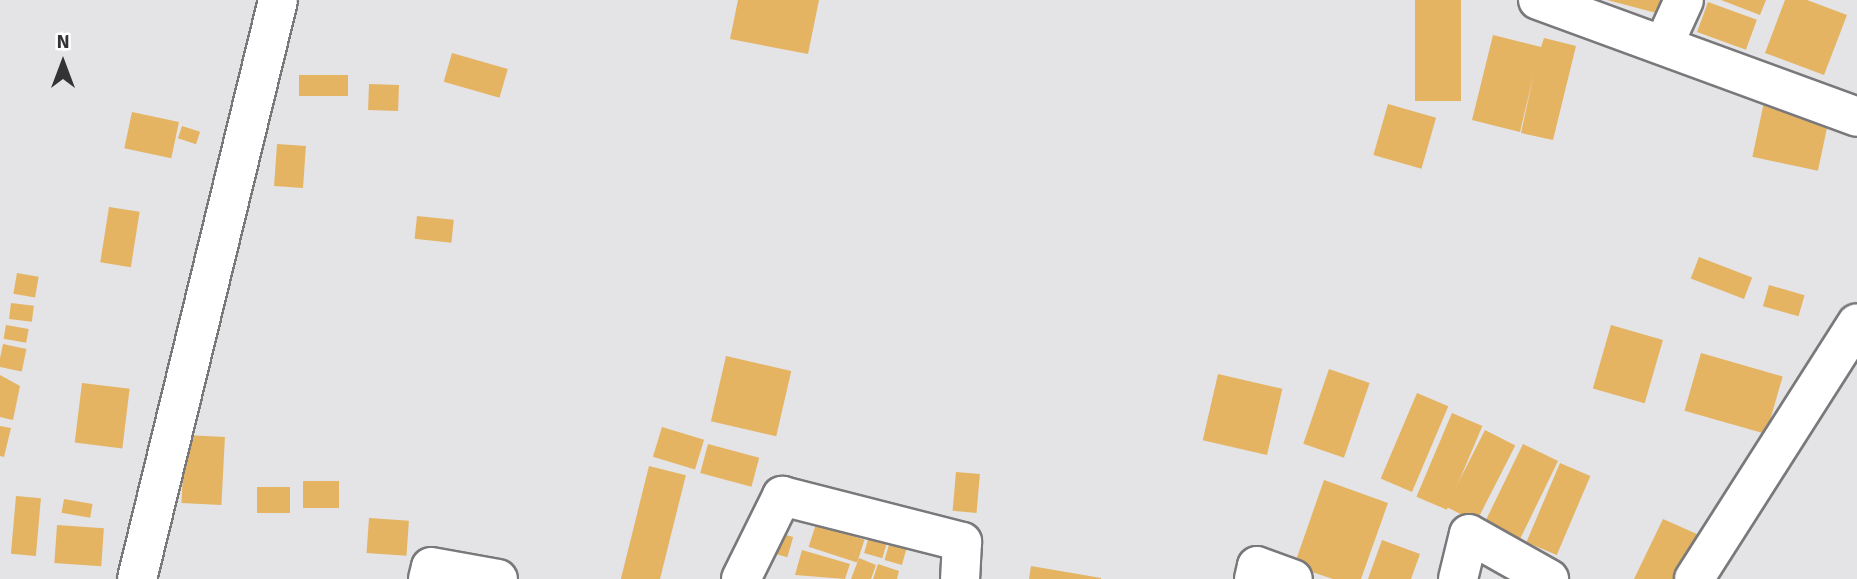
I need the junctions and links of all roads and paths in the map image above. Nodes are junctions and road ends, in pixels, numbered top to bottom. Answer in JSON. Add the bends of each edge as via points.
{"nodes":[{"id":1,"x":278,"y":0,"type":"edge"},
{"id":2,"x":1538,"y":0,"type":"edge"},
{"id":3,"x":1684,"y":0,"type":"edge"},
{"id":4,"x":1664,"y":44,"type":"junction"},
{"id":5,"x":1857,"y":117,"type":"edge"},
{"id":6,"x":1857,"y":323,"type":"edge"},
{"id":7,"x":137,"y":579,"type":"edge"},
{"id":8,"x":429,"y":579,"type":"edge"},
{"id":9,"x":498,"y":579,"type":"edge"},
{"id":10,"x":741,"y":579,"type":"edge"},
{"id":11,"x":960,"y":579,"type":"edge"},
{"id":12,"x":1254,"y":579,"type":"edge"},
{"id":13,"x":1293,"y":579,"type":"edge"},
{"id":14,"x":1458,"y":579,"type":"edge"},
{"id":15,"x":1549,"y":579,"type":"edge"},
{"id":16,"x":1694,"y":579,"type":"edge"}],
"edges":[{"from":1,"to":7,"type":"street"},
{"from":2,"to":4,"type":"street"},
{"from":3,"to":4,"type":"street"},
{"from":4,"to":5,"type":"street"},
{"from":6,"to":16,"type":"street"},
{"from":8,"to":9,"type":"street","via":[[431,567]]},
{"from":10,"to":11,"type":"street","via":[[782,496],[962,542]]},
{"from":12,"to":13,"type":"street","via":[[1257,566]]},
{"from":14,"to":15,"type":"street","via":[[1469,534]]}]}
